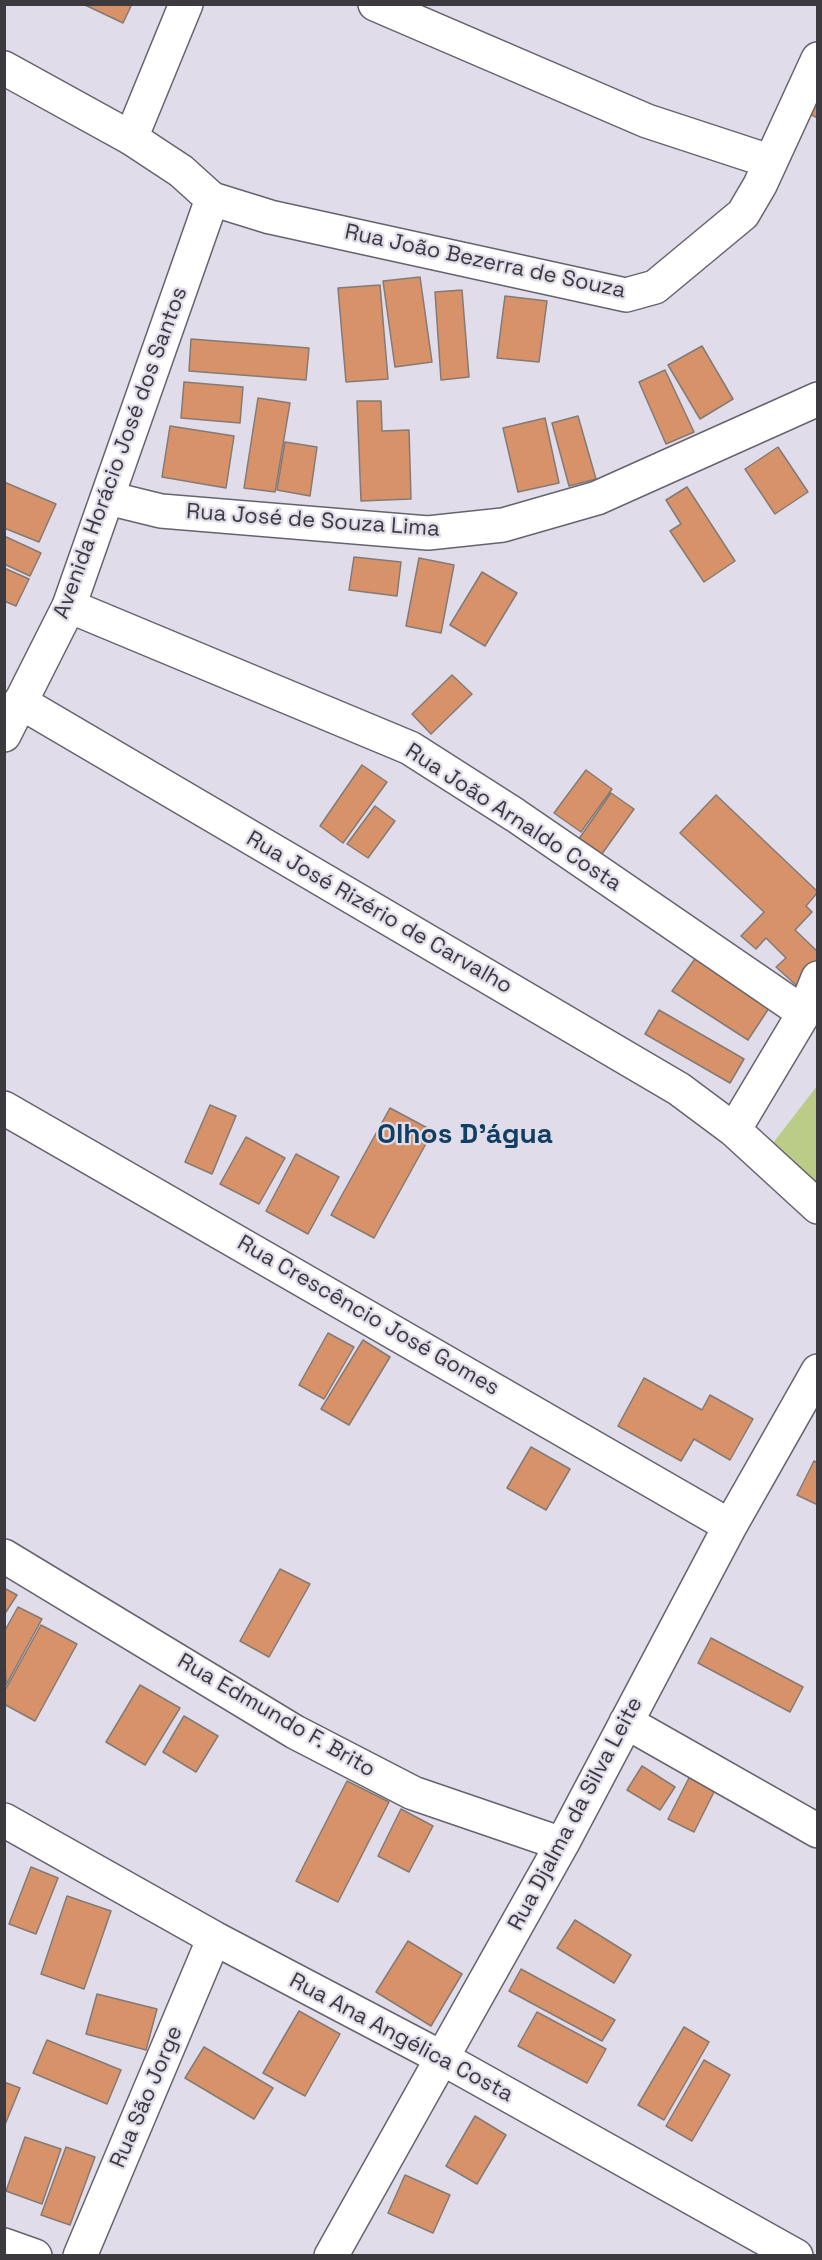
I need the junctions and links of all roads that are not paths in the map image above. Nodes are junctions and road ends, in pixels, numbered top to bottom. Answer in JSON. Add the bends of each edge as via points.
{"nodes":[{"id":1,"x":186,"y":4,"type":"edge"},
{"id":2,"x":375,"y":4,"type":"edge"},
{"id":3,"x":818,"y":59,"type":"edge"},
{"id":4,"x":4,"y":68,"type":"edge"},
{"id":5,"x":131,"y":138,"type":"junction"},
{"id":6,"x":769,"y":161,"type":"junction"},
{"id":7,"x":212,"y":199,"type":"junction"},
{"id":8,"x":818,"y":399,"type":"edge"},
{"id":9,"x":108,"y":498,"type":"junction"},
{"id":10,"x":69,"y":606,"type":"junction"},
{"id":11,"x":20,"y":702,"type":"junction"},
{"id":12,"x":4,"y":735,"type":"edge"},
{"id":13,"x":818,"y":978,"type":"edge"},
{"id":14,"x":811,"y":1009,"type":"edge"},
{"id":15,"x":4,"y":1108,"type":"edge"},
{"id":16,"x":734,"y":1130,"type":"junction"},
{"id":17,"x":818,"y":1207,"type":"edge"},
{"id":18,"x":818,"y":1371,"type":"edge"},
{"id":19,"x":730,"y":1526,"type":"junction"},
{"id":20,"x":4,"y":1556,"type":"edge"},
{"id":21,"x":626,"y":1722,"type":"junction"},
{"id":22,"x":4,"y":1820,"type":"edge"},
{"id":23,"x":818,"y":1831,"type":"edge"},
{"id":24,"x":562,"y":1844,"type":"junction"},
{"id":25,"x":214,"y":1938,"type":"junction"},
{"id":26,"x":442,"y":2058,"type":"junction"},
{"id":27,"x":4,"y":2246,"type":"edge"},
{"id":28,"x":35,"y":2256,"type":"edge"},
{"id":29,"x":80,"y":2256,"type":"edge"},
{"id":30,"x":331,"y":2256,"type":"edge"},
{"id":31,"x":796,"y":2256,"type":"edge"}],
"edges":[{"from":1,"to":5,"type":"street"},
{"from":2,"to":6,"type":"street","via":[[647,121]]},
{"from":3,"to":6,"type":"street","name":"Rua João Bezerra de Souza"},
{"from":4,"to":5,"type":"street"},
{"from":5,"to":7,"type":"street","via":[[181,171]]},
{"from":6,"to":7,"type":"street","name":"Rua João Bezerra de Souza","via":[[743,214],[655,287],[626,295],[270,217]]},
{"from":7,"to":9,"type":"street","name":"Avenida Horácio José dos Santos"},
{"from":8,"to":9,"type":"street","name":"Rua José de Souza Lima","via":[[597,498],[503,525],[428,533],[160,511]]},
{"from":9,"to":10,"type":"street","name":"Avenida Horácio José dos Santos"},
{"from":10,"to":11,"type":"street","name":"Avenida Horácio José dos Santos"},
{"from":10,"to":14,"type":"street","name":"Rua João Arnaldo Costa","via":[[410,748]]},
{"from":11,"to":12,"type":"street","name":"Avenida Horácio José dos Santos"},
{"from":11,"to":16,"type":"street","name":"Rua José Rizério de Carvalho","via":[[679,1089]]},
{"from":13,"to":14,"type":"street"},
{"from":14,"to":16,"type":"street"},
{"from":15,"to":19,"type":"street","name":"Rua Crescêncio José Gomes"},
{"from":16,"to":17,"type":"street","name":"Rua José Rizério de Carvalho"},
{"from":18,"to":19,"type":"street","name":"Rua Djalma da Silva Leite"},
{"from":19,"to":21,"type":"street","name":"Rua Djalma da Silva Leite"},
{"from":20,"to":24,"type":"street","name":"Rua Edmundo F. Brito","via":[[295,1732],[413,1793]]},
{"from":21,"to":23,"type":"street"},
{"from":21,"to":24,"type":"street","name":"Rua Djalma da Silva Leite"},
{"from":22,"to":25,"type":"street","name":"Rua Ana Angélica Costa"},
{"from":24,"to":26,"type":"street","name":"Rua Djalma da Silva Leite"},
{"from":25,"to":26,"type":"street","name":"Rua Ana Angélica Costa"},
{"from":25,"to":29,"type":"street","name":"Rua São Jorge"},
{"from":26,"to":30,"type":"street","name":"Rua Djalma da Silva Leite"},
{"from":26,"to":31,"type":"street","name":"Rua Ana Angélica Costa"},
{"from":27,"to":28,"type":"street"}]}
